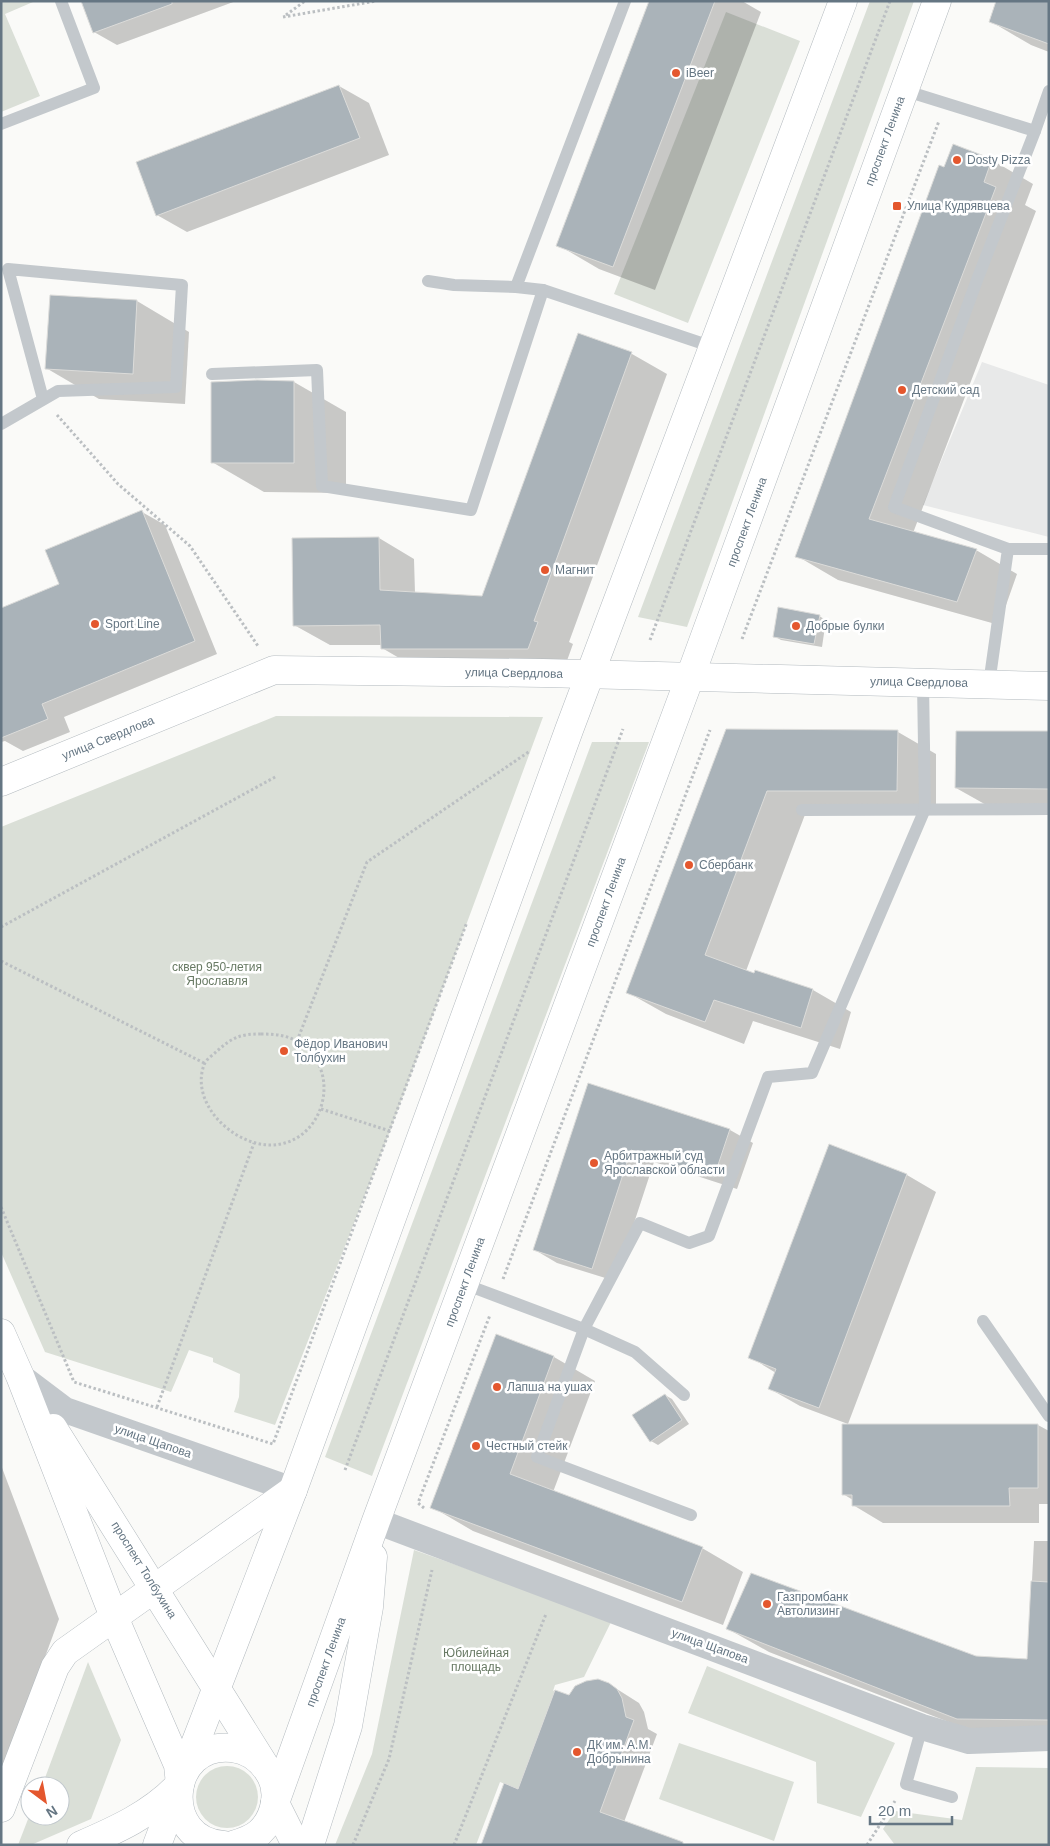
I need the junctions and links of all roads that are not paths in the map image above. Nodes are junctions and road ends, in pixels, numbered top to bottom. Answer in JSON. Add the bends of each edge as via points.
{"nodes":[{"id":1,"x":61,"y":1,"type":"edge"},
{"id":2,"x":625,"y":1,"type":"edge"},
{"id":3,"x":843,"y":1,"type":"edge"},
{"id":4,"x":937,"y":1,"type":"edge"},
{"id":5,"x":904,"y":90,"type":"junction"},
{"id":6,"x":1049,"y":91,"type":"edge"},
{"id":7,"x":1,"y":124,"type":"edge"},
{"id":8,"x":1035,"y":131,"type":"junction"},
{"id":9,"x":428,"y":281,"type":"dead end"},
{"id":10,"x":516,"y":287,"type":"junction"},
{"id":11,"x":543,"y":290,"type":"junction"},
{"id":12,"x":713,"y":347,"type":"junction"},
{"id":13,"x":212,"y":374,"type":"dead end"},
{"id":14,"x":43,"y":399,"type":"junction"},
{"id":15,"x":1,"y":424,"type":"edge"},
{"id":16,"x":1008,"y":549,"type":"junction"},
{"id":17,"x":1049,"y":549,"type":"edge"},
{"id":18,"x":591,"y":674,"type":"junction"},
{"id":19,"x":690,"y":677,"type":"junction"},
{"id":20,"x":922,"y":682,"type":"junction"},
{"id":21,"x":989,"y":684,"type":"junction"},
{"id":22,"x":1049,"y":686,"type":"edge"},
{"id":23,"x":1,"y":782,"type":"edge"},
{"id":24,"x":925,"y":809,"type":"junction"},
{"id":25,"x":1049,"y":809,"type":"edge"},
{"id":26,"x":802,"y":810,"type":"dead end"},
{"id":27,"x":464,"y":1284,"type":"junction"},
{"id":28,"x":983,"y":1320,"type":"dead end"},
{"id":29,"x":584,"y":1329,"type":"junction"},
{"id":30,"x":1,"y":1333,"type":"edge"},
{"id":31,"x":20,"y":1376,"type":"junction"},
{"id":32,"x":684,"y":1395,"type":"dead end"},
{"id":33,"x":1049,"y":1416,"type":"edge"},
{"id":34,"x":293,"y":1490,"type":"junction"},
{"id":35,"x":691,"y":1515,"type":"dead end"},
{"id":36,"x":376,"y":1521,"type":"junction"},
{"id":37,"x":155,"y":1588,"type":"junction"},
{"id":38,"x":114,"y":1618,"type":"junction"},
{"id":39,"x":217,"y":1688,"type":"junction"},
{"id":40,"x":922,"y":1727,"type":"junction"},
{"id":41,"x":1049,"y":1738,"type":"edge"},
{"id":42,"x":265,"y":1766,"type":"junction"},
{"id":43,"x":182,"y":1777,"type":"junction"},
{"id":44,"x":952,"y":1797,"type":"dead end"},
{"id":45,"x":1,"y":1808,"type":"edge"},
{"id":46,"x":273,"y":1811,"type":"junction"},
{"id":47,"x":160,"y":1840,"type":"edge"},
{"id":48,"x":81,"y":1845,"type":"edge"},
{"id":49,"x":224,"y":1845,"type":"edge"},
{"id":50,"x":233,"y":1845,"type":"edge"},
{"id":51,"x":260,"y":1845,"type":"edge"},
{"id":52,"x":296,"y":1845,"type":"edge"},
{"id":53,"x":310,"y":1845,"type":"edge"}],
"edges":[{"from":1,"to":7,"type":"lane","via":[[94,88]]},
{"from":2,"to":10,"type":"lane"},
{"from":3,"to":12,"type":"main road"},
{"from":4,"to":5,"type":"main road","name":"проспект Ленина"},
{"from":5,"to":8,"type":"lane"},
{"from":5,"to":19,"type":"main road","name":"проспект Ленина"},
{"from":6,"to":8,"type":"lane"},
{"from":8,"to":16,"type":"lane","via":[[894,507]]},
{"from":9,"to":10,"type":"lane"},
{"from":10,"to":11,"type":"lane"},
{"from":11,"to":12,"type":"lane"},
{"from":11,"to":13,"type":"lane","via":[[470,510],[322,486],[317,370]]},
{"from":12,"to":18,"type":"main road"},
{"from":14,"to":14,"type":"lane","via":[[8,269],[182,285],[176,387],[58,391]]},
{"from":14,"to":15,"type":"lane"},
{"from":16,"to":17,"type":"lane"},
{"from":16,"to":21,"type":"lane"},
{"from":18,"to":19,"type":"main road","name":"улица Свердлова"},
{"from":18,"to":23,"type":"main road","name":"улица Свердлова","via":[[274,670]]},
{"from":18,"to":34,"type":"main road"},
{"from":19,"to":20,"type":"main road","name":"улица Свердлова"},
{"from":19,"to":27,"type":"main road","name":"проспект Ленина"},
{"from":20,"to":21,"type":"main road","name":"улица Свердлова"},
{"from":20,"to":24,"type":"lane"},
{"from":21,"to":22,"type":"main road","name":"улица Свердлова"},
{"from":24,"to":25,"type":"lane"},
{"from":24,"to":26,"type":"lane"},
{"from":24,"to":29,"type":"lane","via":[[812,1073],[768,1077],[709,1236],[689,1243],[640,1223]]},
{"from":27,"to":29,"type":"lane"},
{"from":27,"to":36,"type":"main road","name":"проспект Ленина"},
{"from":28,"to":33,"type":"lane"},
{"from":29,"to":32,"type":"lane","via":[[635,1352]]},
{"from":29,"to":35,"type":"lane","via":[[537,1457]]},
{"from":30,"to":31,"type":"main road","name":"проспект Толбухина"},
{"from":31,"to":34,"type":"street","name":"улица Щапова","via":[[65,1410]]},
{"from":31,"to":37,"type":"main road","name":"проспект Толбухина"},
{"from":31,"to":38,"type":"main road","name":"проспект Толбухина"},
{"from":34,"to":37,"type":"main road"},
{"from":34,"to":39,"type":"main road"},
{"from":36,"to":40,"type":"street","name":"улица Щапова"},
{"from":36,"to":46,"type":"main road","name":"проспект Ленина"},
{"from":36,"to":53,"type":"main road","via":[[369,1608],[348,1726]]},
{"from":37,"to":38,"type":"main road"},
{"from":37,"to":39,"type":"main road","name":"проспект Толбухина"},
{"from":38,"to":43,"type":"main road","name":"проспект Толбухина"},
{"from":38,"to":45,"type":"main road","via":[[66,1652],[55,1667]]},
{"from":39,"to":42,"type":"main road","name":"проспект Толбухина"},
{"from":39,"to":43,"type":"main road"},
{"from":40,"to":41,"type":"street","name":"улица Щапова","via":[[969,1741]]},
{"from":40,"to":44,"type":"lane","via":[[906,1784]]},
{"from":42,"to":43,"type":"main road","via":[[239,1749],[224,1747],[195,1759]]},
{"from":42,"to":46,"type":"main road","via":[[275,1792]]},
{"from":43,"to":47,"type":"main road"},
{"from":43,"to":48,"type":"main road","via":[[163,1801],[147,1813]]},
{"from":43,"to":49,"type":"main road","via":[[178,1800],[180,1814],[201,1838]]},
{"from":46,"to":50,"type":"main road","via":[[260,1832]]},
{"from":46,"to":51,"type":"main road","name":"проспект Ленина"},
{"from":46,"to":52,"type":"main road"}]}
